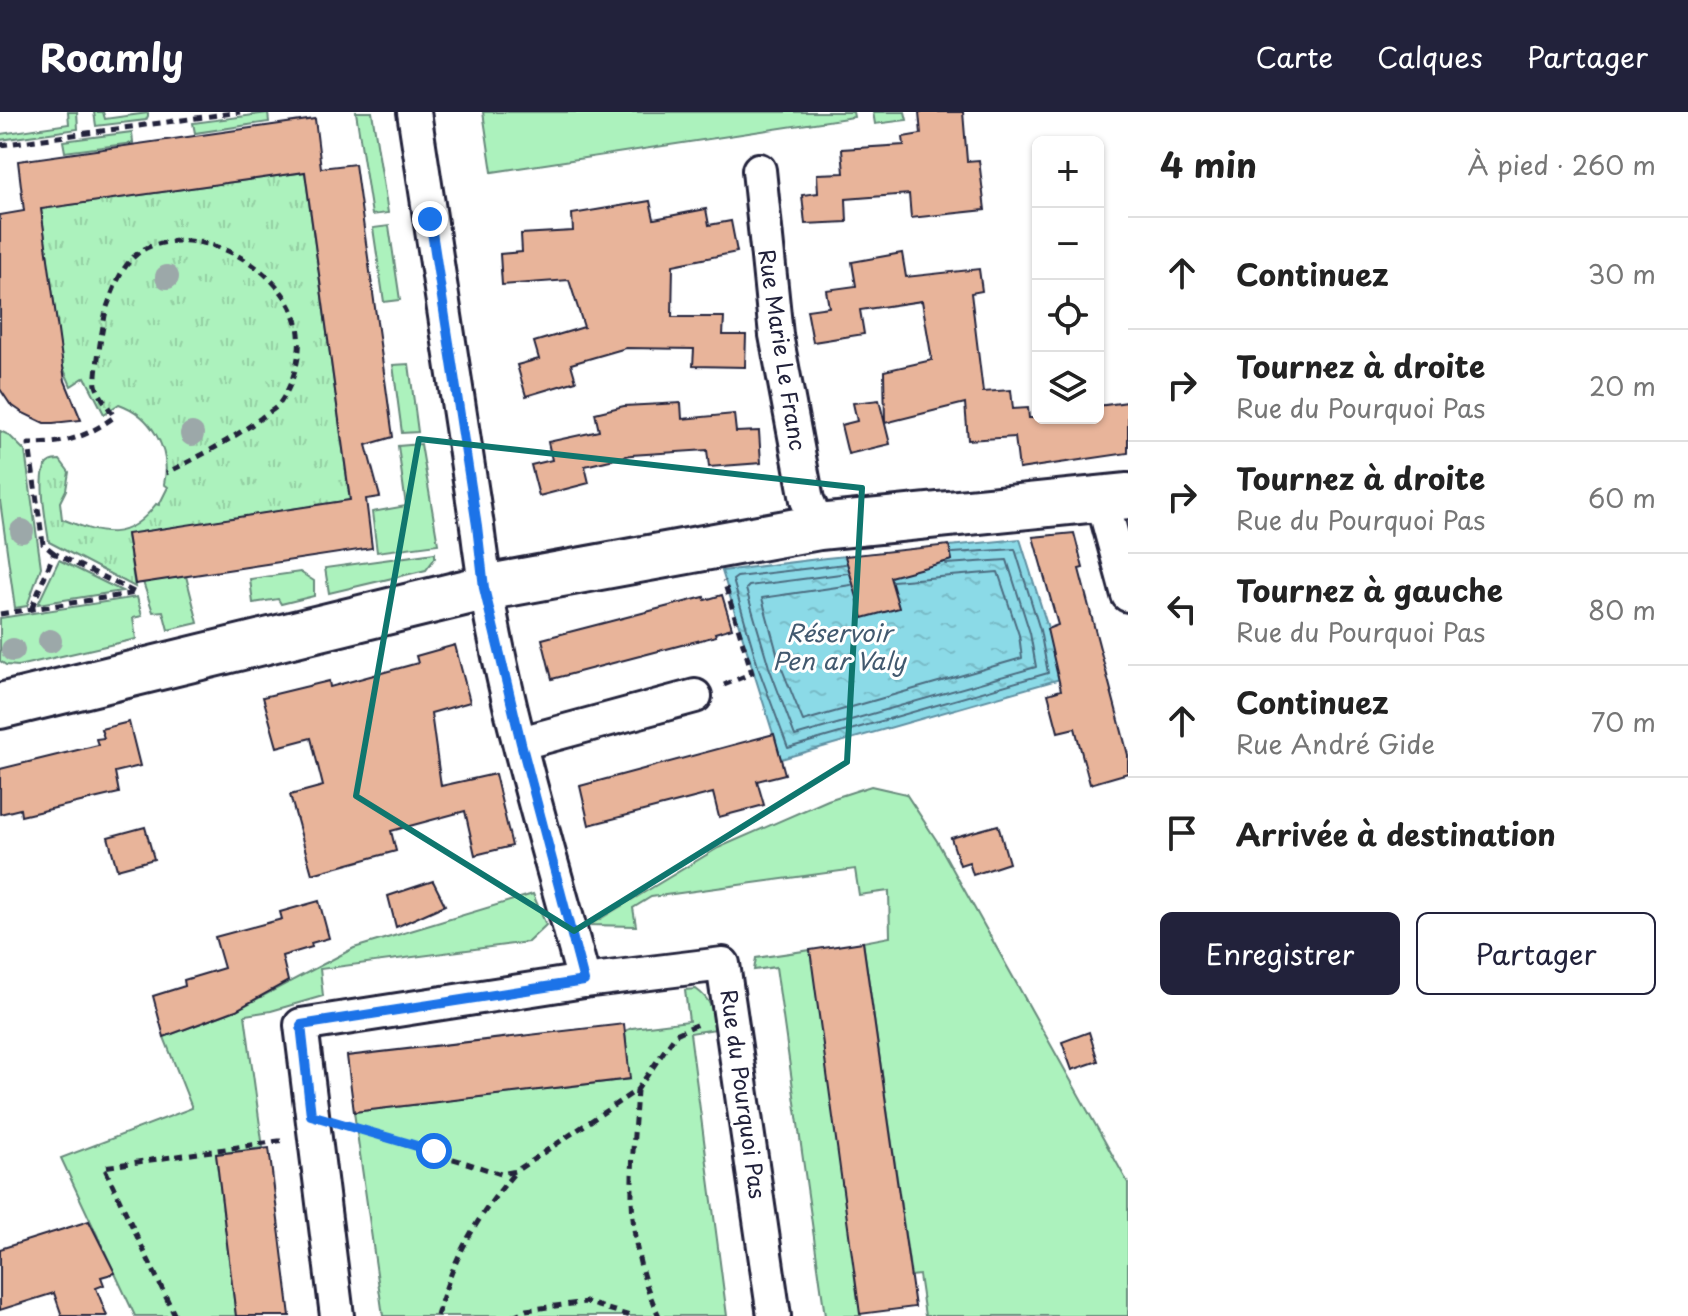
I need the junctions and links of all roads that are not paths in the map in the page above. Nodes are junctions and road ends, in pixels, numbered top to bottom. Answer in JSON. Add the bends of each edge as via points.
{"nodes":[{"id":1,"x":414,"y":112,"type":"edge"},
{"id":2,"x":759,"y":170,"type":"dead end"},
{"id":3,"x":1115,"y":498,"type":"edge"},
{"id":4,"x":819,"y":527,"type":"junction"},
{"id":5,"x":484,"y":588,"type":"junction"},
{"id":6,"x":1128,"y":595,"type":"edge"},
{"id":7,"x":695,"y":696,"type":"road end"},
{"id":8,"x":0,"y":706,"type":"edge"},
{"id":9,"x":521,"y":743,"type":"junction"},
{"id":10,"x":584,"y":981,"type":"junction"},
{"id":11,"x":337,"y":1316,"type":"edge"},
{"id":12,"x":774,"y":1316,"type":"edge"}],
"edges":[{"from":1,"to":5,"type":"street"},
{"from":2,"to":4,"type":"street","name":"Rue Marie Le Franc","via":[[780,363],[807,500]]},
{"from":3,"to":4,"type":"street"},
{"from":3,"to":6,"type":"street"},
{"from":4,"to":5,"type":"street"},
{"from":5,"to":8,"type":"street"},
{"from":5,"to":9,"type":"street"},
{"from":7,"to":9,"type":"street"},
{"from":9,"to":10,"type":"street"},
{"from":10,"to":11,"type":"street","name":"Rue du Pourquoi Pas","via":[[301,1025]]},
{"from":10,"to":12,"type":"street","name":"Rue du Pourquoi Pas","via":[[723,964]]}]}
